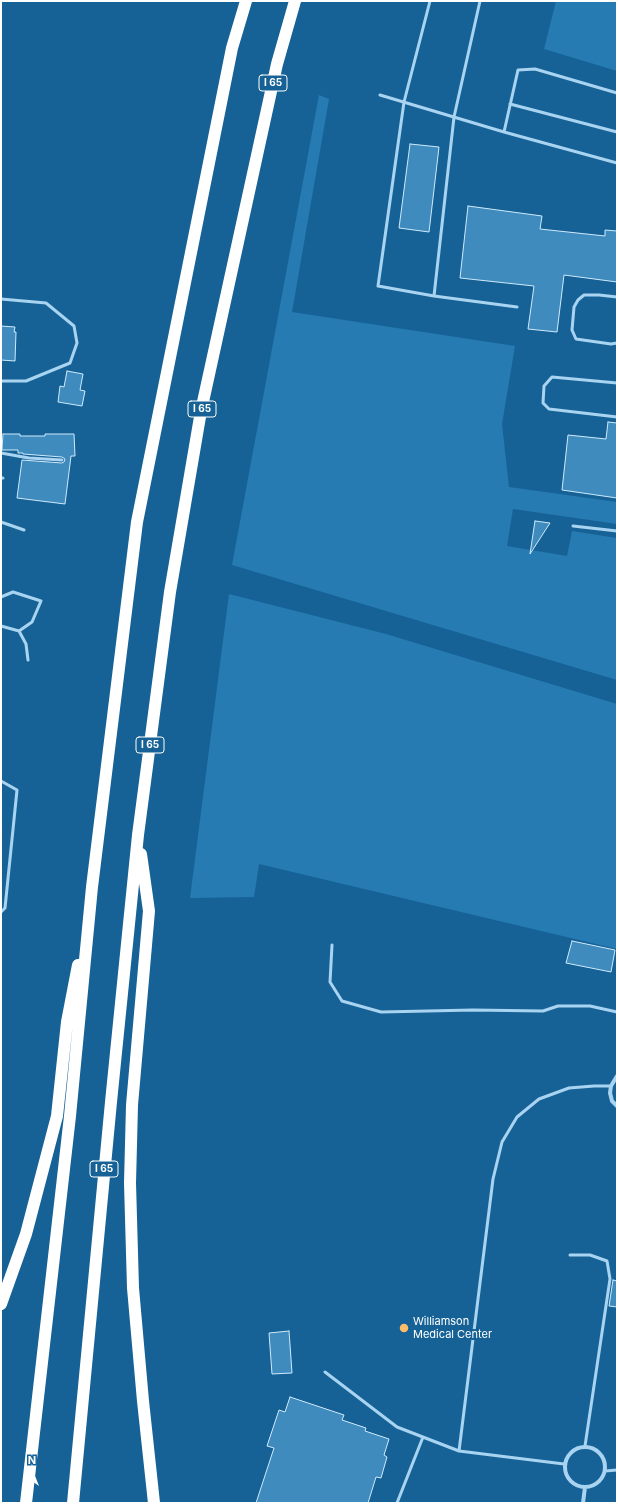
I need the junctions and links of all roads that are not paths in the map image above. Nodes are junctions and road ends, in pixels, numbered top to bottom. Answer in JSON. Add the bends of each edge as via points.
{"nodes":[{"id":1,"x":246,"y":1,"type":"edge"},
{"id":2,"x":295,"y":1,"type":"edge"},
{"id":3,"x":430,"y":1,"type":"edge"},
{"id":4,"x":480,"y":1,"type":"edge"},
{"id":5,"x":617,"y":93,"type":"edge"},
{"id":6,"x":380,"y":95,"type":"dead end"},
{"id":7,"x":404,"y":102,"type":"junction"},
{"id":8,"x":510,"y":104,"type":"junction"},
{"id":9,"x":454,"y":117,"type":"junction"},
{"id":10,"x":504,"y":132,"type":"junction"},
{"id":11,"x":617,"y":132,"type":"edge"},
{"id":12,"x":617,"y":163,"type":"edge"},
{"id":13,"x":434,"y":296,"type":"junction"},
{"id":14,"x":616,"y":297,"type":"edge"},
{"id":15,"x":1,"y":299,"type":"edge"},
{"id":16,"x":517,"y":308,"type":"dead end"},
{"id":17,"x":617,"y":343,"type":"edge"},
{"id":18,"x":1,"y":382,"type":"edge"},
{"id":19,"x":617,"y":383,"type":"edge"},
{"id":20,"x":617,"y":417,"type":"edge"},
{"id":21,"x":1,"y":453,"type":"edge"},
{"id":22,"x":62,"y":460,"type":"dead end"},
{"id":23,"x":1,"y":522,"type":"edge"},
{"id":24,"x":573,"y":526,"type":"dead end"},
{"id":25,"x":24,"y":530,"type":"dead end"},
{"id":26,"x":617,"y":531,"type":"edge"},
{"id":27,"x":1,"y":597,"type":"edge"},
{"id":28,"x":1,"y":626,"type":"edge"},
{"id":29,"x":19,"y":631,"type":"junction"},
{"id":30,"x":28,"y":660,"type":"dead end"},
{"id":31,"x":1,"y":781,"type":"edge"},
{"id":32,"x":138,"y":835,"type":"junction"},
{"id":33,"x":92,"y":887,"type":"junction"},
{"id":34,"x":1,"y":912,"type":"edge"},
{"id":35,"x":332,"y":945,"type":"dead end"},
{"id":36,"x":617,"y":1012,"type":"edge"},
{"id":37,"x":617,"y":1076,"type":"edge"},
{"id":38,"x":610,"y":1086,"type":"junction"},
{"id":39,"x":617,"y":1106,"type":"edge"},
{"id":40,"x":570,"y":1255,"type":"dead end"},
{"id":41,"x":1,"y":1304,"type":"edge"},
{"id":42,"x":325,"y":1372,"type":"dead end"},
{"id":43,"x":423,"y":1437,"type":"junction"},
{"id":44,"x":585,"y":1446,"type":"junction"},
{"id":45,"x":459,"y":1451,"type":"junction"},
{"id":46,"x":564,"y":1464,"type":"junction"},
{"id":47,"x":617,"y":1470,"type":"edge"},
{"id":48,"x":605,"y":1471,"type":"junction"},
{"id":49,"x":585,"y":1487,"type":"junction"},
{"id":50,"x":26,"y":1503,"type":"edge"},
{"id":51,"x":73,"y":1503,"type":"edge"},
{"id":52,"x":154,"y":1503,"type":"edge"},
{"id":53,"x":397,"y":1503,"type":"edge"},
{"id":54,"x":583,"y":1503,"type":"edge"}],
"edges":[{"from":1,"to":33,"type":"highway","via":[[232,48],[137,522]]},
{"from":2,"to":32,"type":"highway","number":"I 65","via":[[277,64],[201,411],[170,592]]},
{"from":3,"to":7,"type":"lane"},
{"from":4,"to":9,"type":"lane"},
{"from":5,"to":8,"type":"lane","via":[[535,69],[518,70]]},
{"from":6,"to":7,"type":"lane"},
{"from":7,"to":9,"type":"lane"},
{"from":7,"to":13,"type":"lane","via":[[378,286]]},
{"from":8,"to":10,"type":"lane"},
{"from":8,"to":11,"type":"lane"},
{"from":9,"to":10,"type":"lane"},
{"from":9,"to":13,"type":"lane"},
{"from":10,"to":12,"type":"lane"},
{"from":13,"to":16,"type":"lane"},
{"from":14,"to":17,"type":"lane","via":[[584,295],[574,308],[572,330],[576,339]]},
{"from":15,"to":18,"type":"lane","via":[[46,303],[74,326],[77,343],[70,363],[26,381]]},
{"from":19,"to":20,"type":"lane","via":[[552,378],[544,386],[543,403],[549,409]]},
{"from":21,"to":22,"type":"lane"},
{"from":23,"to":25,"type":"lane"},
{"from":24,"to":26,"type":"lane"},
{"from":27,"to":29,"type":"lane","via":[[13,592],[41,601],[32,622]]},
{"from":28,"to":29,"type":"lane"},
{"from":29,"to":30,"type":"lane","via":[[26,644]]},
{"from":31,"to":34,"type":"lane","via":[[17,790],[5,908]]},
{"from":32,"to":51,"type":"highway","number":"I 65"},
{"from":32,"to":52,"type":"highway","via":[[149,911],[132,1105],[130,1183],[134,1288]]},
{"from":33,"to":41,"type":"highway","via":[[67,1022],[57,1116],[26,1234]]},
{"from":33,"to":50,"type":"highway","via":[[70,1116]]},
{"from":35,"to":36,"type":"lane","via":[[330,982],[342,1001],[381,1012],[543,1011],[558,1006],[590,1006]]},
{"from":37,"to":38,"type":"street"},
{"from":38,"to":39,"type":"street","via":[[612,1101]]},
{"from":38,"to":45,"type":"lane","via":[[569,1088],[539,1099],[517,1117],[502,1142],[493,1179]]},
{"from":40,"to":44,"type":"lane","via":[[590,1255],[607,1261],[610,1280]]},
{"from":42,"to":43,"type":"lane","via":[[398,1427]]},
{"from":43,"to":45,"type":"lane"},
{"from":43,"to":53,"type":"lane"},
{"from":44,"to":46,"type":"street","via":[[574,1449]]},
{"from":44,"to":48,"type":"street","via":[[601,1454],[606,1465]]},
{"from":45,"to":46,"type":"lane"},
{"from":46,"to":49,"type":"street","via":[[565,1473],[570,1480],[577,1486]]},
{"from":47,"to":48,"type":"lane"},
{"from":48,"to":49,"type":"street","via":[[598,1483]]},
{"from":49,"to":54,"type":"street"}]}
